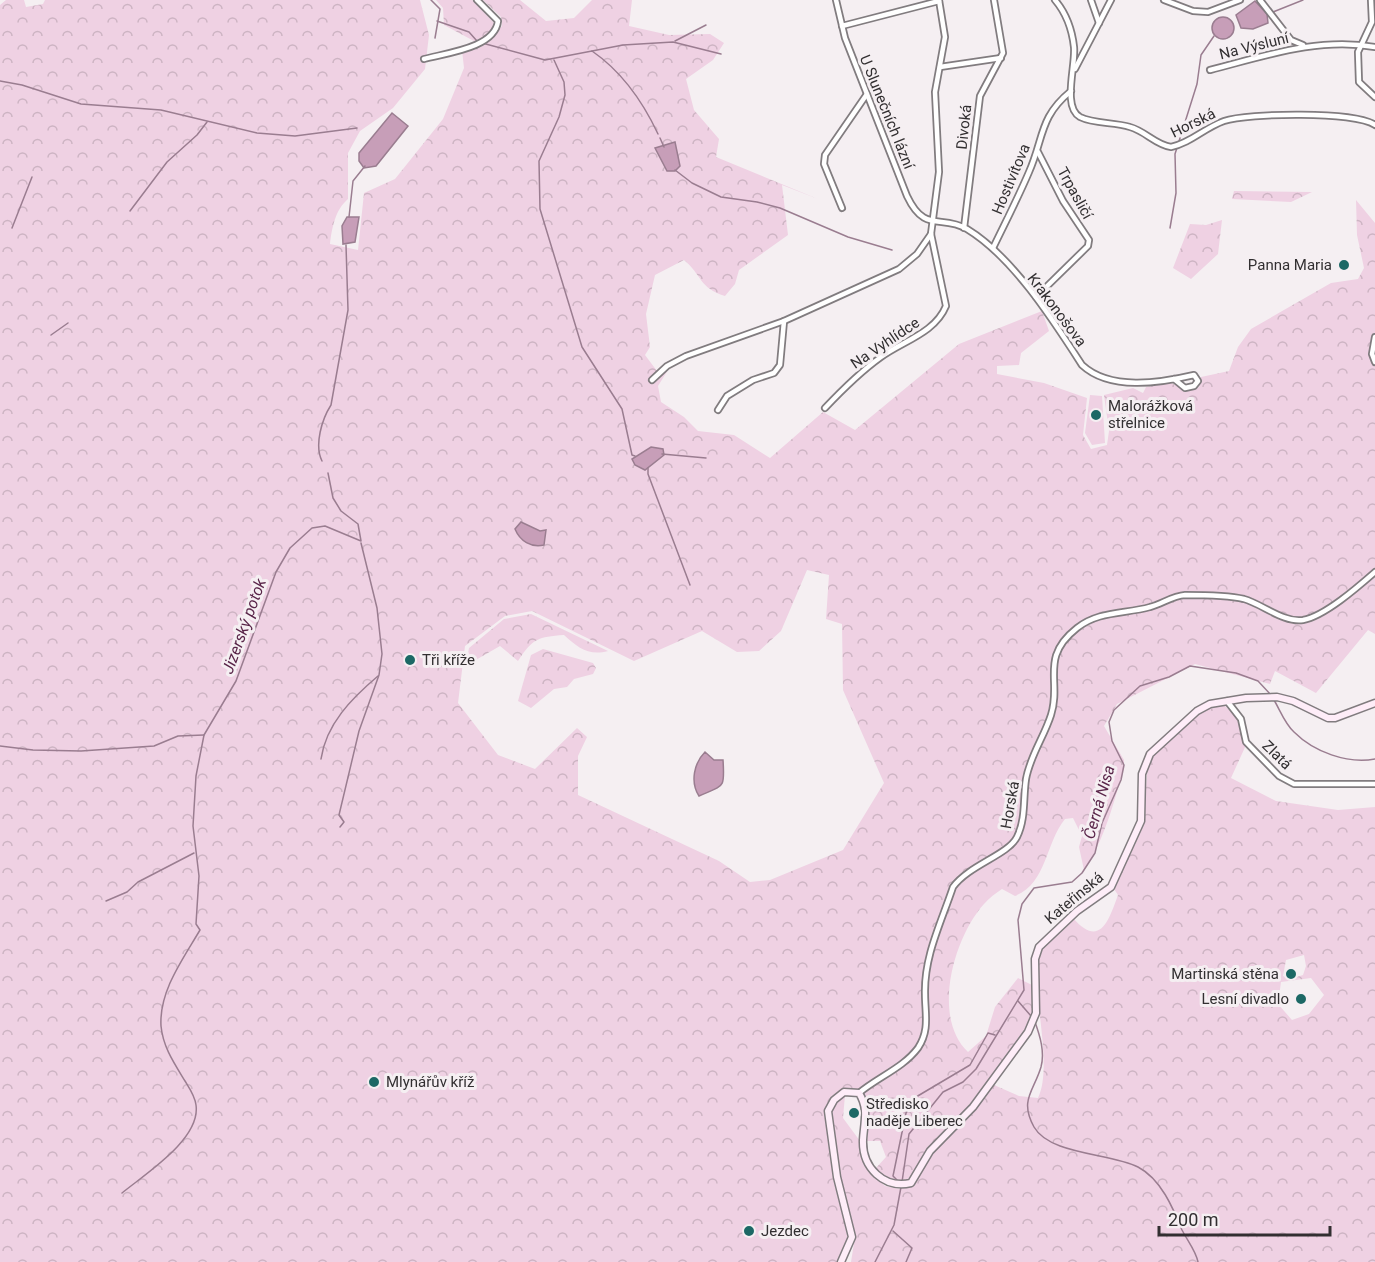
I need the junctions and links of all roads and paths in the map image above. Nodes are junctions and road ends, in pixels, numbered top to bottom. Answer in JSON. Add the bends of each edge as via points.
{"nodes":[{"id":1,"x":477,"y":0,"type":"edge"},
{"id":2,"x":836,"y":0,"type":"edge"},
{"id":3,"x":939,"y":0,"type":"edge"},
{"id":4,"x":994,"y":0,"type":"edge"},
{"id":5,"x":1055,"y":0,"type":"edge"},
{"id":6,"x":1091,"y":0,"type":"edge"},
{"id":7,"x":1111,"y":0,"type":"edge"},
{"id":8,"x":1164,"y":0,"type":"edge"},
{"id":9,"x":1240,"y":0,"type":"edge"},
{"id":10,"x":1260,"y":0,"type":"edge"},
{"id":11,"x":1371,"y":0,"type":"edge"},
{"id":12,"x":1099,"y":23,"type":"junction"},
{"id":13,"x":842,"y":26,"type":"junction"},
{"id":14,"x":1089,"y":44,"type":"junction"},
{"id":15,"x":1361,"y":44,"type":"junction"},
{"id":16,"x":1074,"y":46,"type":"junction"},
{"id":17,"x":1303,"y":46,"type":"junction"},
{"id":18,"x":1375,"y":47,"type":"edge"},
{"id":19,"x":426,"y":58,"type":"dead end"},
{"id":20,"x":1001,"y":58,"type":"junction"},
{"id":21,"x":940,"y":67,"type":"junction"},
{"id":22,"x":1210,"y":70,"type":"dead end"},
{"id":23,"x":1074,"y":72,"type":"junction"},
{"id":24,"x":1071,"y":91,"type":"junction"},
{"id":25,"x":867,"y":94,"type":"junction"},
{"id":26,"x":1375,"y":98,"type":"edge"},
{"id":27,"x":1375,"y":125,"type":"edge"},
{"id":28,"x":1038,"y":152,"type":"junction"},
{"id":29,"x":842,"y":208,"type":"dead end"},
{"id":30,"x":932,"y":222,"type":"junction"},
{"id":31,"x":964,"y":228,"type":"junction"},
{"id":32,"x":931,"y":234,"type":"junction"},
{"id":33,"x":993,"y":248,"type":"junction"},
{"id":34,"x":1036,"y":297,"type":"junction"},
{"id":35,"x":784,"y":321,"type":"junction"},
{"id":36,"x":1375,"y":337,"type":"edge"},
{"id":37,"x":1375,"y":362,"type":"edge"},
{"id":38,"x":1174,"y":379,"type":"dead end"},
{"id":39,"x":652,"y":380,"type":"dead end"},
{"id":40,"x":825,"y":408,"type":"dead end"},
{"id":41,"x":718,"y":410,"type":"dead end"},
{"id":42,"x":1375,"y":572,"type":"edge"},
{"id":43,"x":1227,"y":701,"type":"junction"},
{"id":44,"x":1375,"y":703,"type":"edge"},
{"id":45,"x":1375,"y":784,"type":"edge"},
{"id":46,"x":860,"y":1093,"type":"junction"},
{"id":47,"x":841,"y":1262,"type":"edge"}],
"edges":[{"from":1,"to":19,"type":"street","via":[[498,21],[498,28],[483,42]]},
{"from":2,"to":13,"type":"street","name":"U Slunečních lázní"},
{"from":3,"to":13,"type":"street"},
{"from":3,"to":21,"type":"street","name":"Na Vyhlídce","via":[[945,37]]},
{"from":4,"to":20,"type":"street"},
{"from":5,"to":16,"type":"street","via":[[1068,22]]},
{"from":6,"to":12,"type":"street"},
{"from":7,"to":12,"type":"street"},
{"from":8,"to":9,"type":"street","via":[[1208,12]]},
{"from":10,"to":17,"type":"street","name":"Na Výsluní","via":[[1292,40]]},
{"from":11,"to":15,"type":"street","via":[[1372,22]]},
{"from":12,"to":14,"type":"street"},
{"from":13,"to":25,"type":"street","name":"U Slunečních lázní"},
{"from":14,"to":16,"type":"street"},
{"from":14,"to":23,"type":"street"},
{"from":15,"to":17,"type":"street","name":"Na Výsluní"},
{"from":15,"to":18,"type":"street","name":"Na Výsluní"},
{"from":15,"to":26,"type":"street","via":[[1359,82]]},
{"from":16,"to":23,"type":"street"},
{"from":17,"to":22,"type":"street","name":"Na Výsluní"},
{"from":20,"to":21,"type":"street"},
{"from":20,"to":31,"type":"street","name":"Divoká","via":[[980,96]]},
{"from":21,"to":30,"type":"street","name":"Na Vyhlídce","via":[[934,100],[939,172]]},
{"from":23,"to":24,"type":"street"},
{"from":24,"to":27,"type":"street","name":"Horská","via":[[1070,105],[1077,115],[1133,128],[1171,147],[1190,142],[1214,125],[1240,118],[1352,116]]},
{"from":24,"to":28,"type":"street","name":"Hostivítova","via":[[1058,101],[1043,124]]},
{"from":25,"to":29,"type":"street","via":[[825,155],[824,164]]},
{"from":25,"to":30,"type":"street","name":"U Slunečních lázní","via":[[912,206]]},
{"from":28,"to":33,"type":"street","name":"Hostivítova"},
{"from":28,"to":34,"type":"street","name":"Trpasličí","via":[[1089,240],[1088,246]]},
{"from":30,"to":31,"type":"street","name":"Krakonošova"},
{"from":30,"to":32,"type":"street","name":"Na Vyhlídce"},
{"from":31,"to":33,"type":"street","name":"Krakonošova"},
{"from":32,"to":35,"type":"street","via":[[917,254],[899,268]]},
{"from":32,"to":40,"type":"street","name":"Na Vyhlídce","via":[[945,292],[942,317],[882,356]]},
{"from":33,"to":34,"type":"street","name":"Krakonošova"},
{"from":34,"to":38,"type":"street","name":"Krakonošova","via":[[1090,373],[1161,383]]},
{"from":35,"to":39,"type":"street","via":[[686,356]]},
{"from":35,"to":41,"type":"street","via":[[780,365],[774,374],[753,380],[727,396]]},
{"from":36,"to":37,"type":"street"},
{"from":42,"to":46,"type":"street","name":"Horská","via":[[1304,620],[1289,618],[1242,598],[1183,595],[1147,608],[1102,615],[1076,629],[1059,650],[1052,670],[1055,698],[1026,779],[1017,838],[961,876],[954,887],[925,968],[927,1026],[919,1046],[906,1062]]},
{"from":43,"to":44,"type":"street","name":"Kateřinská","via":[[1278,697],[1293,700],[1328,718]]},
{"from":43,"to":45,"type":"street","name":"Zlatá","via":[[1241,719],[1246,742],[1284,780],[1294,784]]},
{"from":43,"to":46,"type":"street","name":"Kateřinská","via":[[1197,711],[1150,754],[1142,774],[1140,821],[1111,887],[1039,946],[1035,959],[1036,1012],[1028,1032],[973,1107],[930,1151],[911,1183],[895,1185],[880,1178],[866,1157],[866,1110]]},
{"from":46,"to":47,"type":"street","name":"Horská","via":[[844,1092],[828,1111],[852,1237]]}]}
